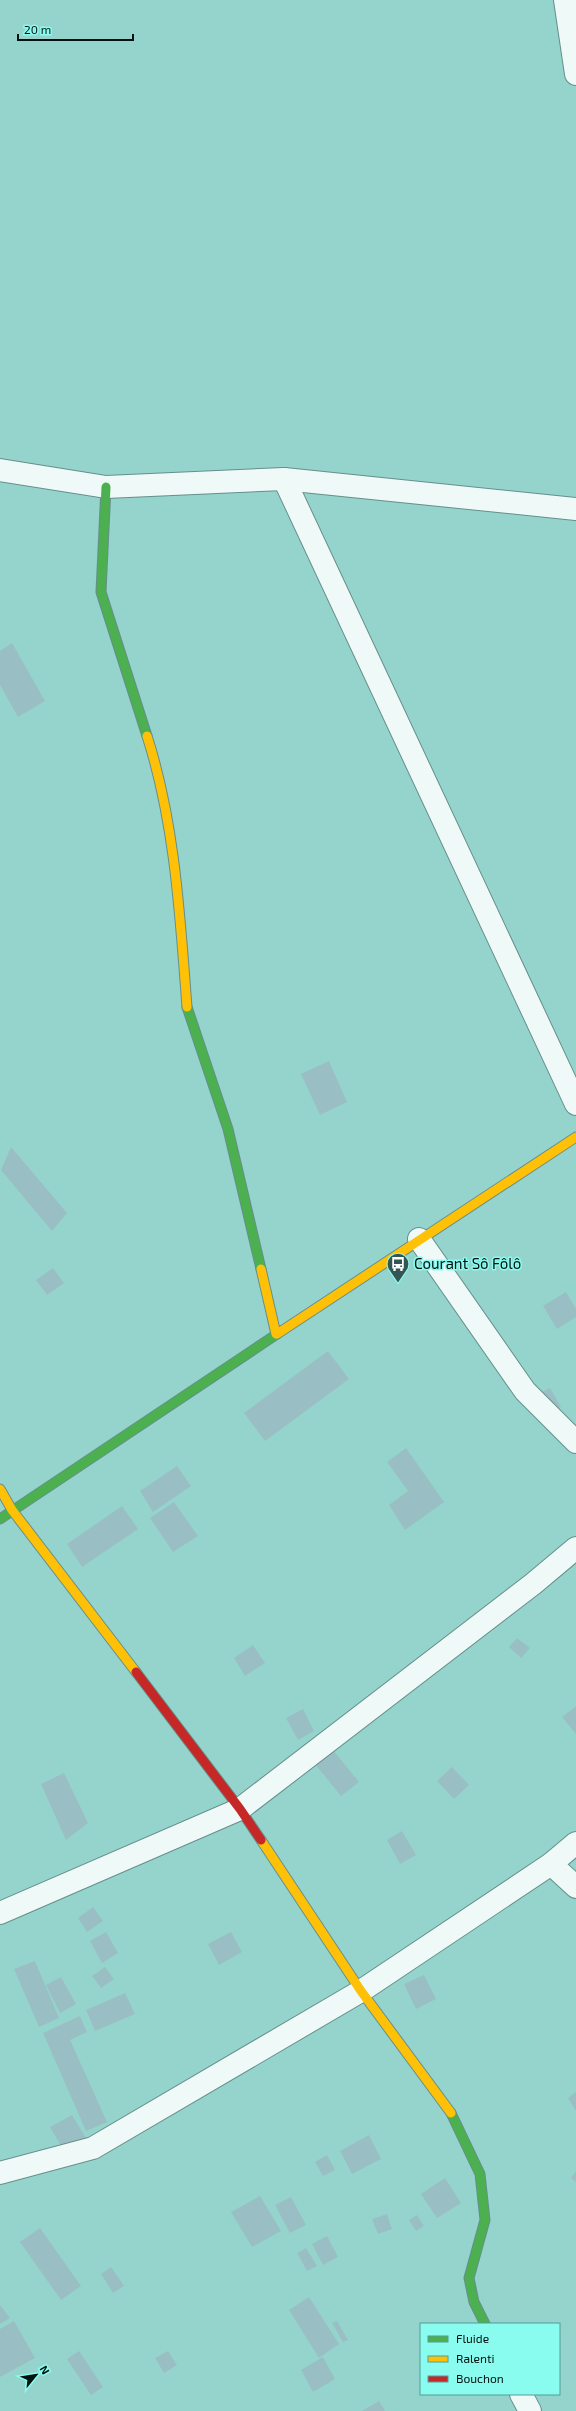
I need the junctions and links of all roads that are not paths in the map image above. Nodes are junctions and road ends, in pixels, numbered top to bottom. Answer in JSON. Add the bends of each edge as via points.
{"nodes":[{"id":1,"x":565,"y":0,"type":"edge"},
{"id":2,"x":576,"y":74,"type":"edge"},
{"id":3,"x":0,"y":470,"type":"edge"},
{"id":4,"x":284,"y":479,"type":"junction"},
{"id":5,"x":106,"y":487,"type":"junction"},
{"id":6,"x":576,"y":509,"type":"edge"},
{"id":7,"x":576,"y":1104,"type":"edge"},
{"id":8,"x":576,"y":1138,"type":"edge"},
{"id":9,"x":419,"y":1239,"type":"junction"},
{"id":10,"x":276,"y":1334,"type":"junction"},
{"id":11,"x":576,"y":1442,"type":"edge"},
{"id":12,"x":0,"y":1489,"type":"edge"},
{"id":13,"x":12,"y":1510,"type":"junction"},
{"id":14,"x":0,"y":1518,"type":"edge"},
{"id":15,"x":576,"y":1548,"type":"edge"},
{"id":16,"x":240,"y":1809,"type":"junction"},
{"id":17,"x":576,"y":1843,"type":"edge"},
{"id":18,"x":551,"y":1864,"type":"junction"},
{"id":19,"x":576,"y":1887,"type":"edge"},
{"id":20,"x":0,"y":1913,"type":"edge"},
{"id":21,"x":361,"y":1991,"type":"junction"},
{"id":22,"x":0,"y":2172,"type":"edge"},
{"id":23,"x":484,"y":2323,"type":"edge"},
{"id":24,"x":522,"y":2395,"type":"edge"},
{"id":25,"x":530,"y":2411,"type":"edge"}],
"edges":[{"from":1,"to":2,"type":"street"},
{"from":3,"to":5,"type":"street"},
{"from":4,"to":5,"type":"street"},
{"from":4,"to":6,"type":"street"},
{"from":4,"to":7,"type":"street"},
{"from":5,"to":10,"type":"street","via":[[101,592],[156,764],[177,882],[187,1010],[228,1129]]},
{"from":8,"to":9,"type":"street"},
{"from":9,"to":10,"type":"street"},
{"from":9,"to":11,"type":"street","via":[[525,1391]]},
{"from":10,"to":13,"type":"street"},
{"from":12,"to":13,"type":"street"},
{"from":13,"to":14,"type":"street"},
{"from":13,"to":16,"type":"street"},
{"from":15,"to":16,"type":"street","via":[[533,1584]]},
{"from":16,"to":20,"type":"street"},
{"from":16,"to":21,"type":"street"},
{"from":17,"to":18,"type":"street"},
{"from":18,"to":19,"type":"street"},
{"from":18,"to":21,"type":"street"},
{"from":21,"to":22,"type":"street","via":[[93,2148]]},
{"from":21,"to":23,"type":"street","via":[[450,2111],[480,2174],[485,2220],[469,2278],[474,2302]]},
{"from":24,"to":25,"type":"street"}]}
